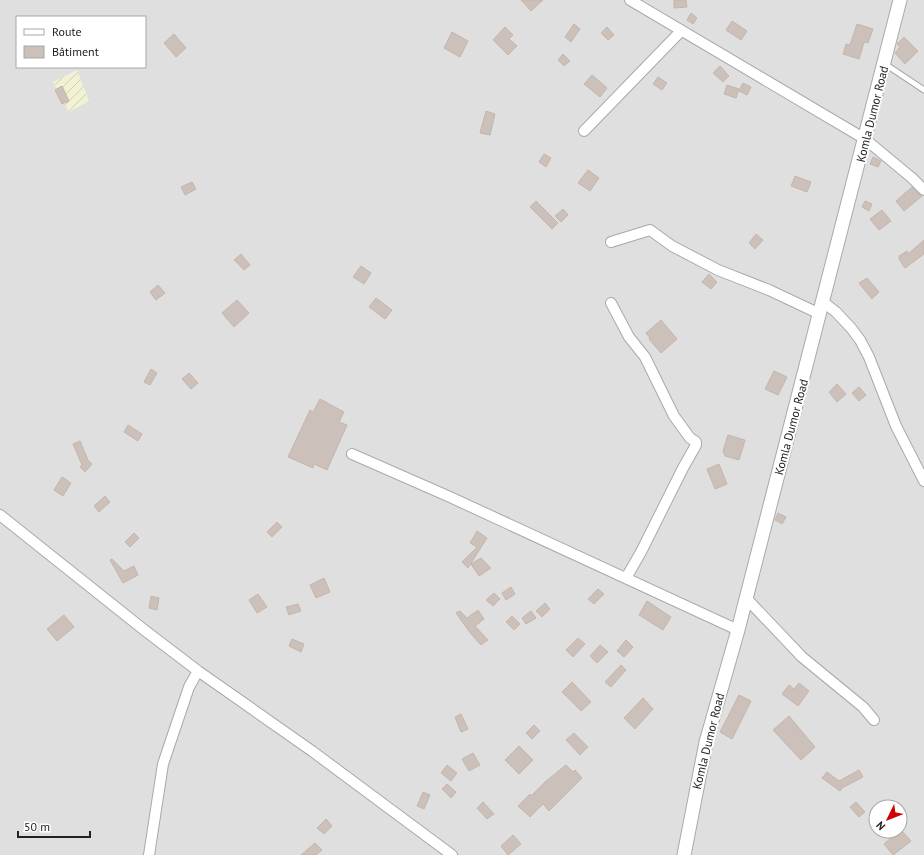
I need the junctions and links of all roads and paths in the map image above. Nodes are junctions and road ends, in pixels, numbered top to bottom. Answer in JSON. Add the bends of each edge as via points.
{"nodes":[{"id":1,"x":630,"y":0,"type":"edge"},
{"id":2,"x":900,"y":0,"type":"edge"},
{"id":3,"x":681,"y":31,"type":"junction"},
{"id":4,"x":884,"y":64,"type":"junction"},
{"id":5,"x":924,"y":90,"type":"edge"},
{"id":6,"x":584,"y":132,"type":"dead end"},
{"id":7,"x":865,"y":139,"type":"junction"},
{"id":8,"x":924,"y":190,"type":"edge"},
{"id":9,"x":611,"y":242,"type":"dead end"},
{"id":10,"x":611,"y":303,"type":"dead end"},
{"id":11,"x":822,"y":308,"type":"junction"},
{"id":12,"x":352,"y":454,"type":"dead end"},
{"id":13,"x":924,"y":482,"type":"edge"},
{"id":14,"x":0,"y":515,"type":"edge"},
{"id":15,"x":626,"y":578,"type":"junction"},
{"id":16,"x":746,"y":598,"type":"junction"},
{"id":17,"x":738,"y":630,"type":"junction"},
{"id":18,"x":198,"y":671,"type":"junction"},
{"id":19,"x":874,"y":720,"type":"dead end"},
{"id":20,"x":149,"y":855,"type":"edge"},
{"id":21,"x":452,"y":855,"type":"edge"},
{"id":22,"x":684,"y":855,"type":"edge"}],
"edges":[{"from":1,"to":3,"type":"street"},
{"from":2,"to":4,"type":"street","name":"Komla Dumor Road"},
{"from":3,"to":6,"type":"street"},
{"from":3,"to":7,"type":"street"},
{"from":4,"to":5,"type":"lane"},
{"from":4,"to":7,"type":"street","name":"Komla Dumor Road"},
{"from":7,"to":8,"type":"street"},
{"from":7,"to":11,"type":"street","name":"Komla Dumor Road"},
{"from":9,"to":11,"type":"street","via":[[650,230],[672,246],[718,270]]},
{"from":10,"to":15,"type":"street","via":[[629,337],[645,357],[674,416],[696,442]]},
{"from":11,"to":13,"type":"street","via":[[836,312],[860,340],[896,426]]},
{"from":11,"to":16,"type":"street","name":"Komla Dumor Road"},
{"from":12,"to":15,"type":"street"},
{"from":14,"to":18,"type":"street"},
{"from":15,"to":17,"type":"street"},
{"from":16,"to":17,"type":"street","name":"Komla Dumor Road"},
{"from":16,"to":19,"type":"street","via":[[802,656],[863,707]]},
{"from":17,"to":22,"type":"street","name":"Komla Dumor Road","via":[[706,742]]},
{"from":18,"to":20,"type":"street","via":[[188,687],[163,764]]},
{"from":18,"to":21,"type":"street","via":[[312,751]]}]}
